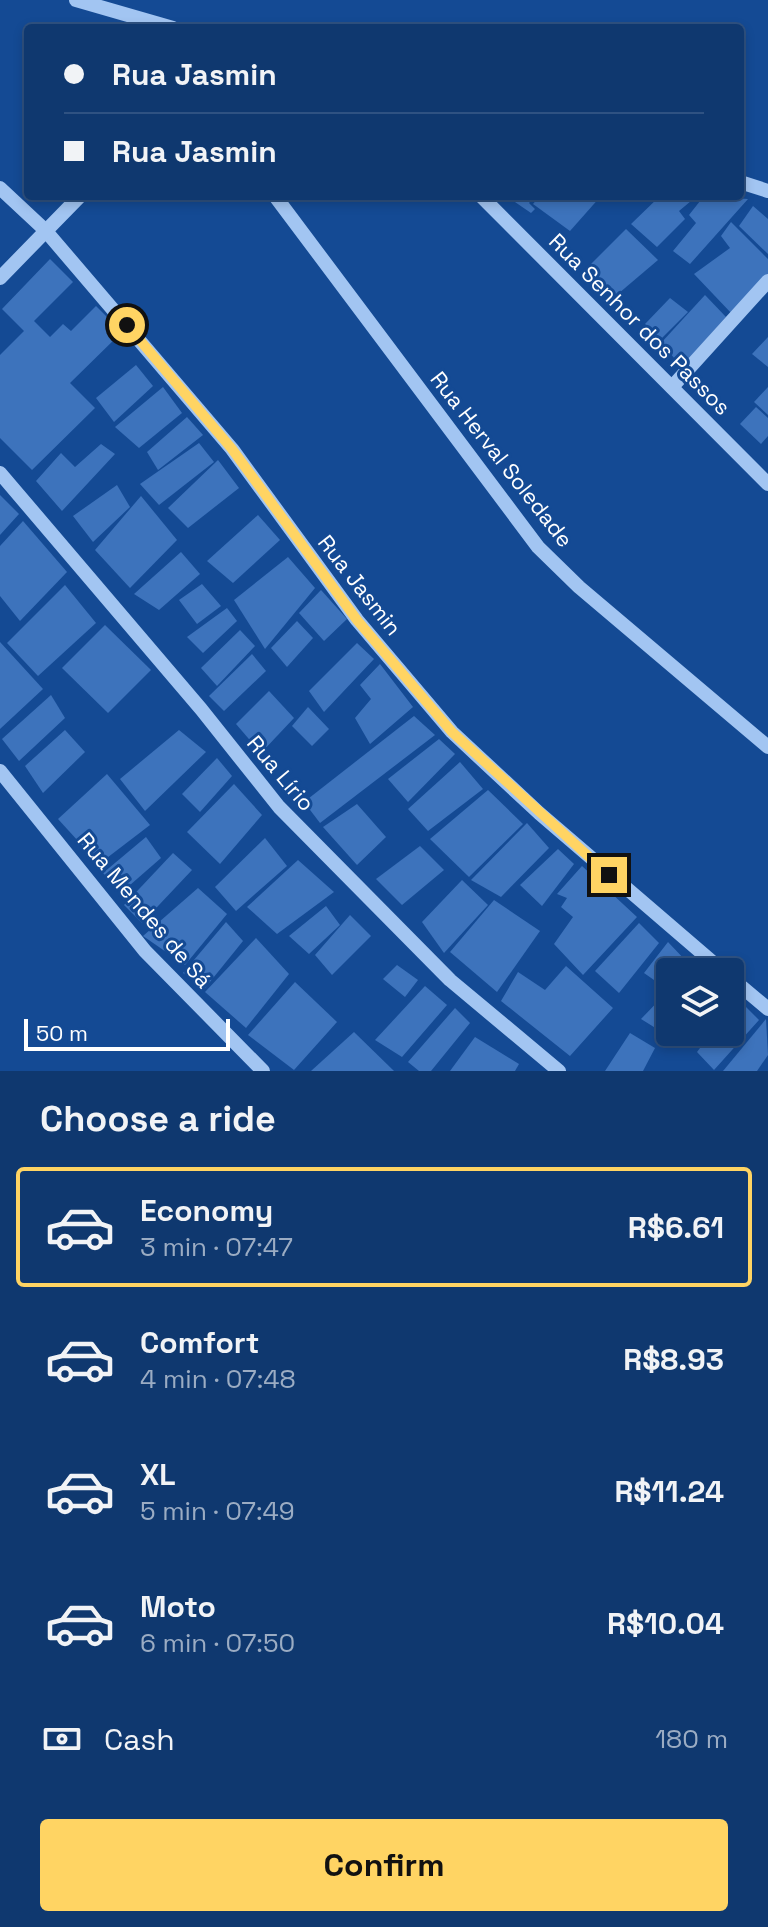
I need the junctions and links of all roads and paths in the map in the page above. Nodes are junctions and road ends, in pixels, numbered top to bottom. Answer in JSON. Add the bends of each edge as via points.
{"nodes":[{"id":1,"x":76,"y":0,"type":"edge"},
{"id":2,"x":159,"y":24,"type":"edge"},
{"id":3,"x":744,"y":183,"type":"edge"},
{"id":4,"x":0,"y":188,"type":"edge"},
{"id":5,"x":768,"y":191,"type":"edge"},
{"id":6,"x":76,"y":200,"type":"edge"},
{"id":7,"x":278,"y":200,"type":"edge"},
{"id":8,"x":485,"y":200,"type":"edge"},
{"id":9,"x":45,"y":230,"type":"junction"},
{"id":10,"x":0,"y":278,"type":"edge"},
{"id":11,"x":768,"y":281,"type":"edge"},
{"id":12,"x":672,"y":387,"type":"junction"},
{"id":13,"x":0,"y":473,"type":"edge"},
{"id":14,"x":768,"y":484,"type":"edge"},
{"id":15,"x":768,"y":747,"type":"edge"},
{"id":16,"x":0,"y":771,"type":"edge"},
{"id":17,"x":708,"y":958,"type":"edge"},
{"id":18,"x":744,"y":989,"type":"edge"},
{"id":19,"x":768,"y":1009,"type":"edge"},
{"id":20,"x":263,"y":1071,"type":"edge"},
{"id":21,"x":559,"y":1071,"type":"edge"}],
"edges":[{"from":1,"to":2,"type":"street"},
{"from":3,"to":5,"type":"street"},
{"from":4,"to":9,"type":"street","name":"Rua Jasmin"},
{"from":6,"to":9,"type":"street"},
{"from":7,"to":15,"type":"street","name":"Rua Herval Soledade","via":[[538,547]]},
{"from":8,"to":12,"type":"street","name":"Rua Senhor dos Passos"},
{"from":9,"to":10,"type":"street"},
{"from":9,"to":17,"type":"street","name":"Rua Jasmin","via":[[232,449],[357,620],[452,732]]},
{"from":11,"to":12,"type":"street"},
{"from":12,"to":14,"type":"street","name":"Rua Senhor dos Passos"},
{"from":13,"to":21,"type":"street","name":"Rua Lírio","via":[[290,819],[450,980]]},
{"from":16,"to":20,"type":"street","name":"Rua Mendes de Sá","via":[[145,951]]},
{"from":18,"to":19,"type":"street"}]}
